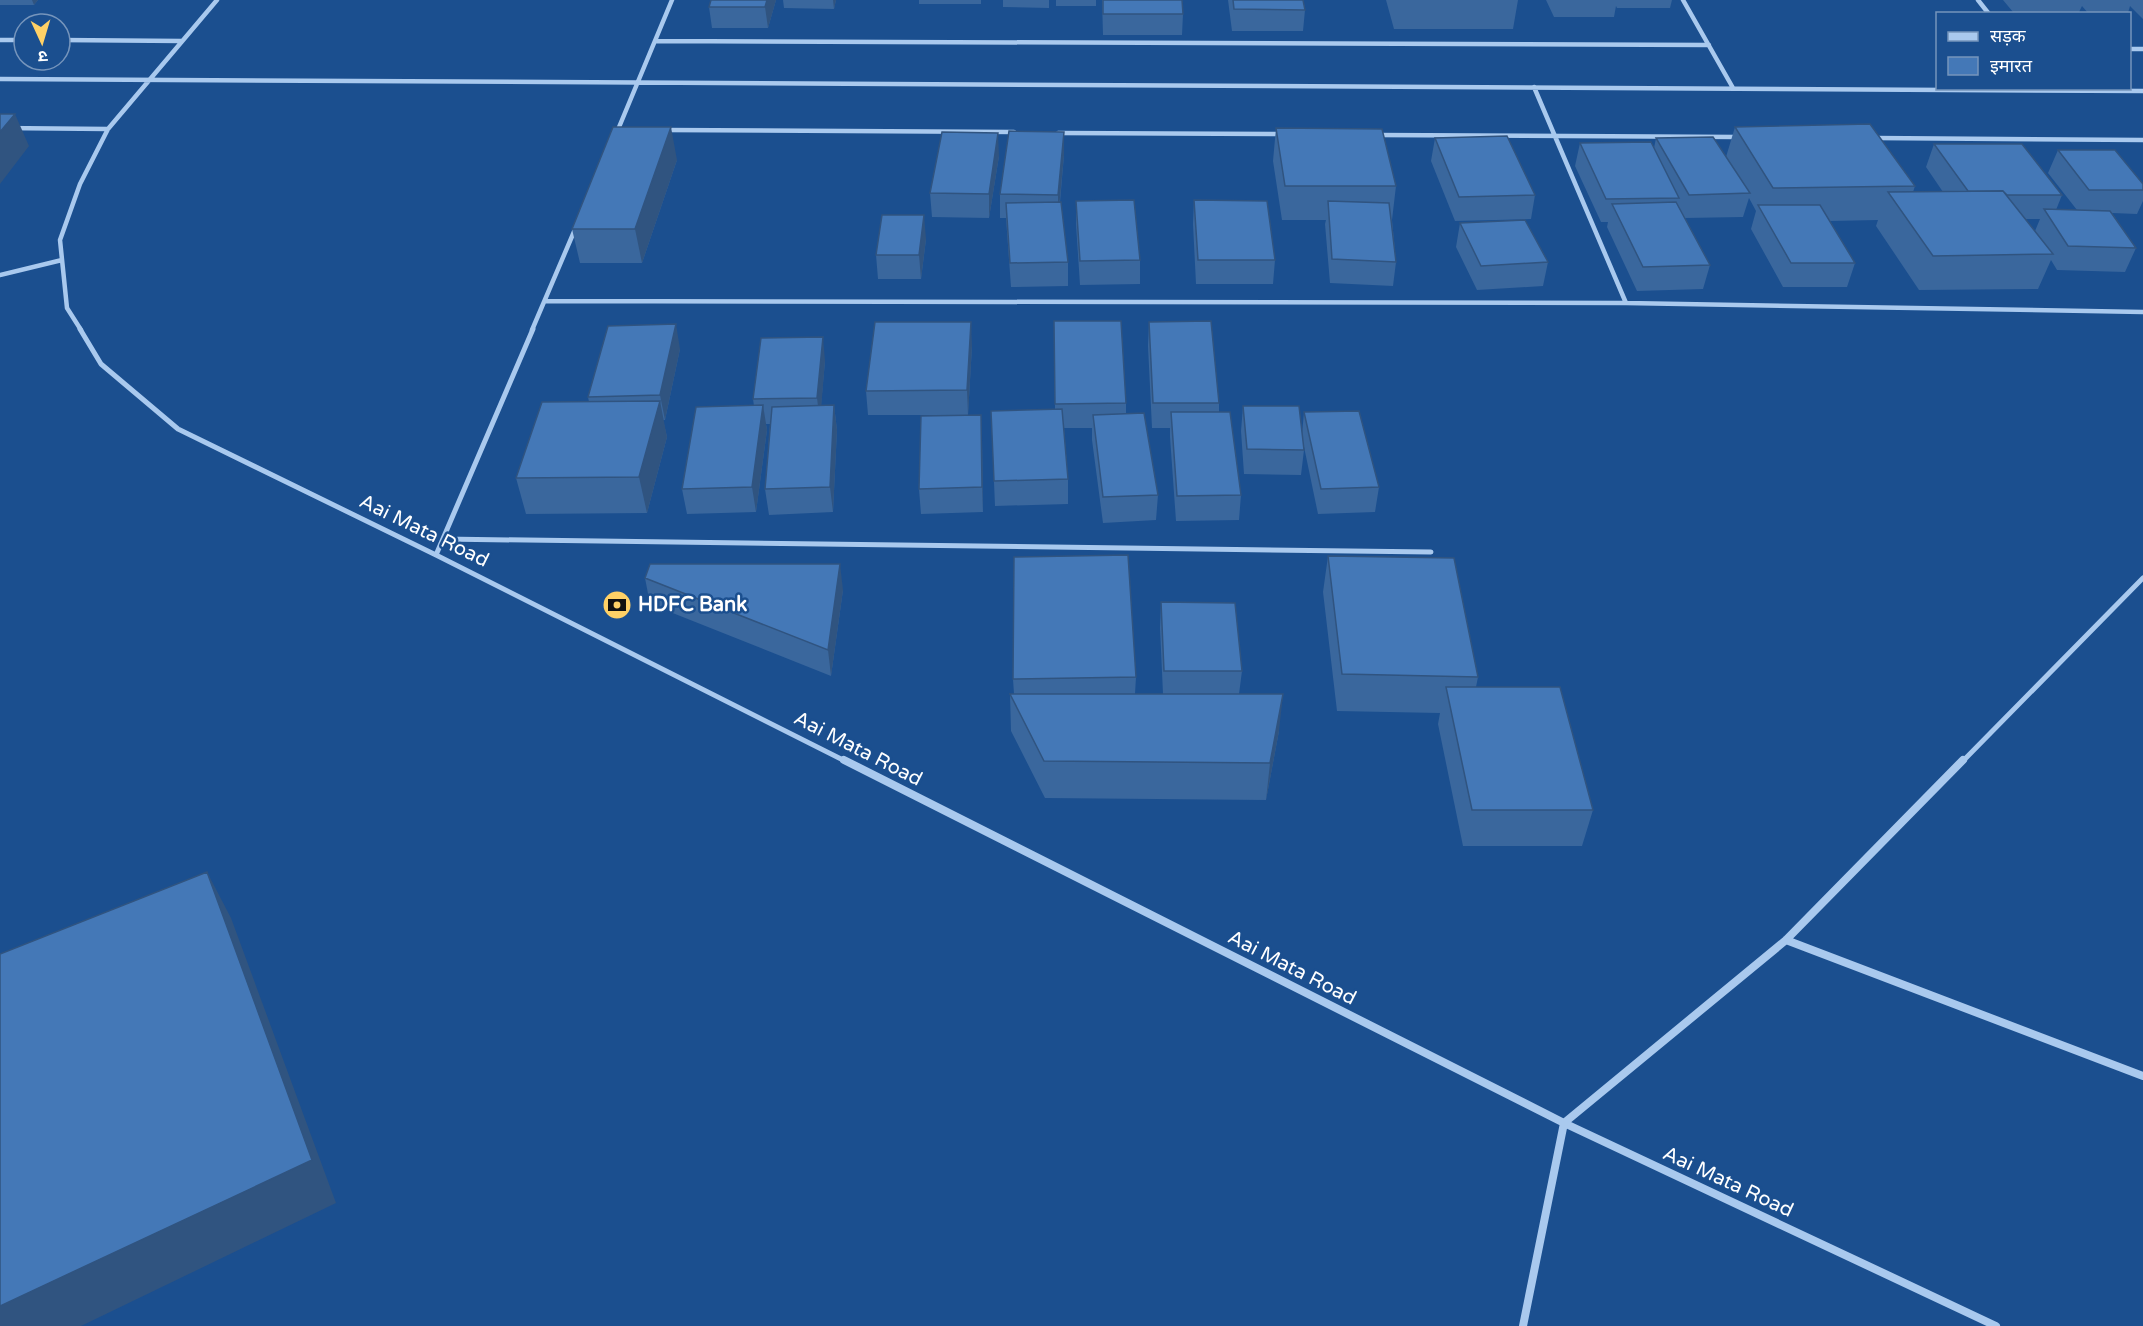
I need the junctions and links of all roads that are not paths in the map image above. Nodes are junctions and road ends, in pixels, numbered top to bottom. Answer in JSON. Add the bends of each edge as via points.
{"nodes":[{"id":1,"x":217,"y":0,"type":"edge"},
{"id":2,"x":672,"y":0,"type":"edge"},
{"id":3,"x":1683,"y":0,"type":"edge"},
{"id":4,"x":1978,"y":0,"type":"edge"},
{"id":5,"x":1987,"y":12,"type":"edge"},
{"id":6,"x":72,"y":40,"type":"edge"},
{"id":7,"x":182,"y":41,"type":"junction"},
{"id":8,"x":655,"y":41,"type":"junction"},
{"id":9,"x":1709,"y":45,"type":"junction"},
{"id":10,"x":0,"y":79,"type":"edge"},
{"id":11,"x":150,"y":80,"type":"junction"},
{"id":12,"x":638,"y":83,"type":"junction"},
{"id":13,"x":1534,"y":87,"type":"junction"},
{"id":14,"x":1733,"y":88,"type":"junction"},
{"id":15,"x":1936,"y":89,"type":"edge"},
{"id":16,"x":2096,"y":90,"type":"edge"},
{"id":17,"x":2143,"y":91,"type":"edge"},
{"id":18,"x":0,"y":128,"type":"edge"},
{"id":19,"x":108,"y":129,"type":"junction"},
{"id":20,"x":617,"y":130,"type":"junction"},
{"id":21,"x":629,"y":130,"type":"edge"},
{"id":22,"x":653,"y":130,"type":"edge"},
{"id":23,"x":1025,"y":133,"type":"edge"},
{"id":24,"x":1049,"y":133,"type":"edge"},
{"id":25,"x":1289,"y":134,"type":"edge"},
{"id":26,"x":1373,"y":135,"type":"edge"},
{"id":27,"x":1552,"y":136,"type":"junction"},
{"id":28,"x":1742,"y":137,"type":"edge"},
{"id":29,"x":1871,"y":138,"type":"edge"},
{"id":30,"x":2143,"y":140,"type":"edge"},
{"id":31,"x":613,"y":141,"type":"edge"},
{"id":32,"x":581,"y":216,"type":"edge"},
{"id":33,"x":62,"y":260,"type":"junction"},
{"id":34,"x":0,"y":275,"type":"edge"},
{"id":35,"x":545,"y":301,"type":"junction"},
{"id":36,"x":1626,"y":303,"type":"junction"},
{"id":37,"x":2143,"y":312,"type":"edge"},
{"id":38,"x":443,"y":539,"type":"junction"},
{"id":39,"x":1431,"y":552,"type":"dead end"},
{"id":40,"x":436,"y":555,"type":"junction"},
{"id":41,"x":2143,"y":578,"type":"edge"},
{"id":42,"x":1786,"y":940,"type":"junction"},
{"id":43,"x":2143,"y":1076,"type":"edge"},
{"id":44,"x":1564,"y":1123,"type":"junction"},
{"id":45,"x":1523,"y":1326,"type":"edge"},
{"id":46,"x":1996,"y":1326,"type":"edge"}],
"edges":[{"from":1,"to":7,"type":"street","name":"Aai Mata Road"},
{"from":2,"to":8,"type":"street"},
{"from":3,"to":9,"type":"street"},
{"from":4,"to":5,"type":"street"},
{"from":6,"to":7,"type":"street"},
{"from":7,"to":11,"type":"street","name":"Aai Mata Road"},
{"from":8,"to":9,"type":"street"},
{"from":8,"to":12,"type":"street"},
{"from":9,"to":14,"type":"street"},
{"from":10,"to":11,"type":"street"},
{"from":11,"to":12,"type":"street"},
{"from":11,"to":19,"type":"street","name":"Aai Mata Road"},
{"from":12,"to":13,"type":"street"},
{"from":12,"to":20,"type":"street"},
{"from":13,"to":14,"type":"street"},
{"from":13,"to":27,"type":"street"},
{"from":14,"to":15,"type":"street"},
{"from":16,"to":17,"type":"street"},
{"from":18,"to":19,"type":"street"},
{"from":19,"to":33,"type":"street","name":"Aai Mata Road","via":[[80,184],[60,240]]},
{"from":20,"to":21,"type":"street"},
{"from":20,"to":31,"type":"street"},
{"from":22,"to":23,"type":"street"},
{"from":24,"to":25,"type":"street"},
{"from":26,"to":27,"type":"street"},
{"from":27,"to":28,"type":"street"},
{"from":27,"to":36,"type":"street"},
{"from":29,"to":30,"type":"street"},
{"from":32,"to":35,"type":"street"},
{"from":33,"to":34,"type":"street"},
{"from":33,"to":40,"type":"street","name":"Aai Mata Road","via":[[67,308],[102,364],[178,429]]},
{"from":35,"to":36,"type":"street"},
{"from":35,"to":38,"type":"street"},
{"from":36,"to":37,"type":"street"},
{"from":38,"to":39,"type":"street"},
{"from":38,"to":40,"type":"street"},
{"from":40,"to":44,"type":"street","name":"Aai Mata Road"},
{"from":41,"to":42,"type":"street"},
{"from":42,"to":43,"type":"street"},
{"from":42,"to":44,"type":"street"},
{"from":44,"to":45,"type":"street"},
{"from":44,"to":46,"type":"street","name":"Aai Mata Road"}]}
